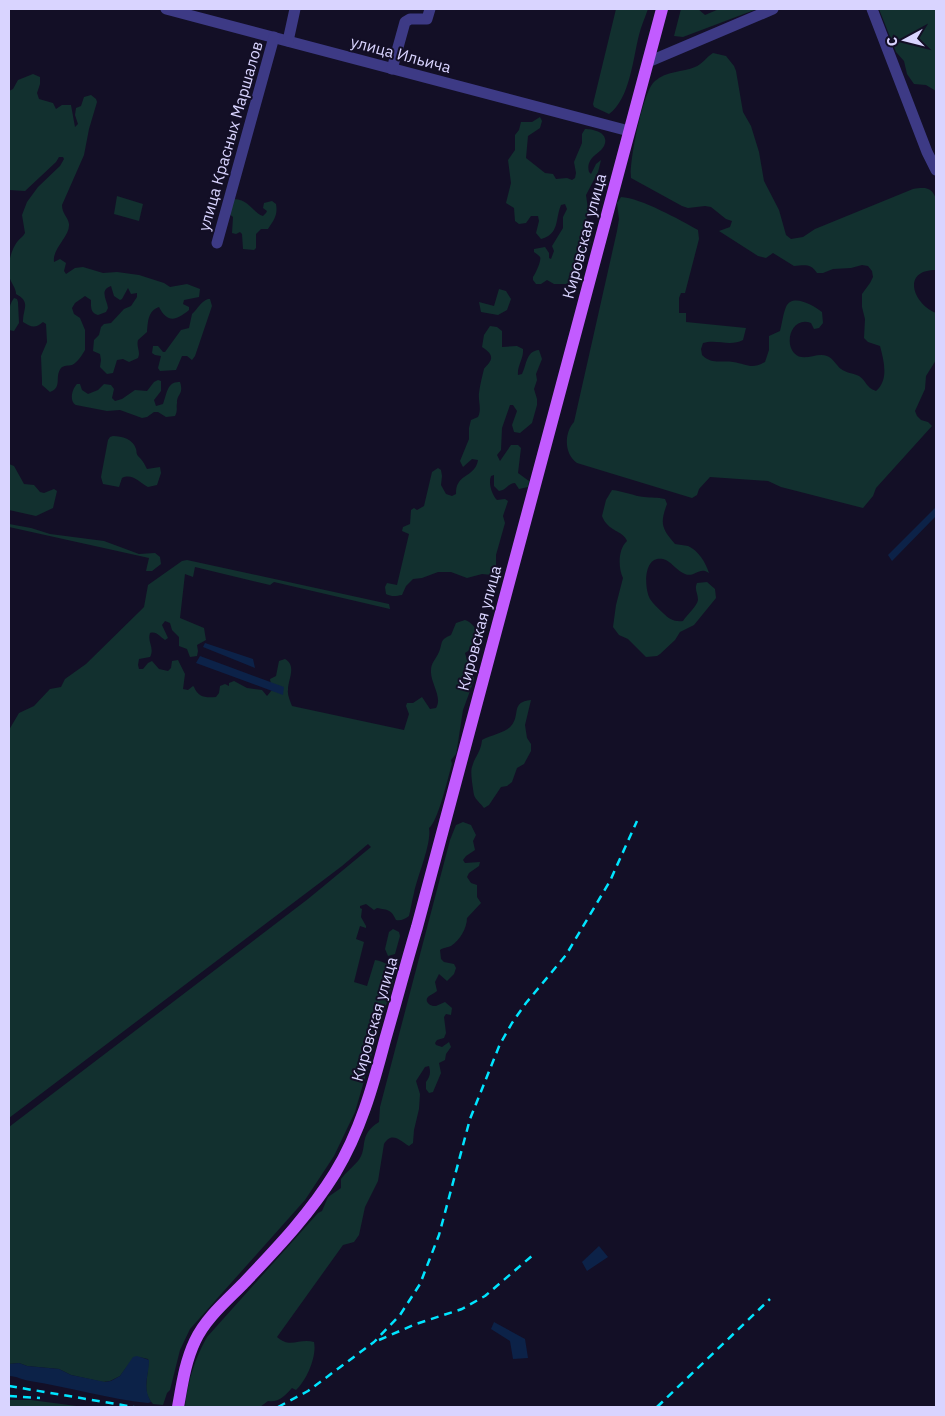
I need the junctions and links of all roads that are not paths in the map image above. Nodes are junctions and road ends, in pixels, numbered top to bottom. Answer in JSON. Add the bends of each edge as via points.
{"nodes":[{"id":1,"x":166,"y":9,"type":"edge"},
{"id":2,"x":295,"y":9,"type":"edge"},
{"id":3,"x":430,"y":9,"type":"edge"},
{"id":4,"x":662,"y":9,"type":"edge"},
{"id":5,"x":774,"y":9,"type":"edge"},
{"id":6,"x":872,"y":9,"type":"edge"},
{"id":7,"x":274,"y":37,"type":"junction"},
{"id":8,"x":288,"y":41,"type":"junction"},
{"id":9,"x":648,"y":62,"type":"junction"},
{"id":10,"x":392,"y":68,"type":"junction"},
{"id":11,"x":629,"y":131,"type":"junction"},
{"id":12,"x":936,"y":170,"type":"edge"},
{"id":13,"x":216,"y":243,"type":"dead end"},
{"id":14,"x":178,"y":1407,"type":"edge"}],
"edges":[{"from":1,"to":7,"type":"street","name":"улица Ильича"},
{"from":2,"to":8,"type":"street","name":"улица Красных Маршалов"},
{"from":3,"to":10,"type":"street","via":[[427,19],[405,22]]},
{"from":4,"to":9,"type":"main road","name":"Кировская улица"},
{"from":5,"to":9,"type":"street"},
{"from":6,"to":12,"type":"street"},
{"from":7,"to":8,"type":"street","name":"улица Ильича"},
{"from":7,"to":13,"type":"street","name":"улица Красных Маршалов"},
{"from":8,"to":10,"type":"street","name":"улица Ильича"},
{"from":9,"to":11,"type":"main road","name":"Кировская улица"},
{"from":10,"to":11,"type":"street","name":"улица Ильича"},
{"from":11,"to":14,"type":"main road","name":"Кировская улица","via":[[417,927],[374,1079],[355,1133],[320,1196],[195,1340]]}]}
